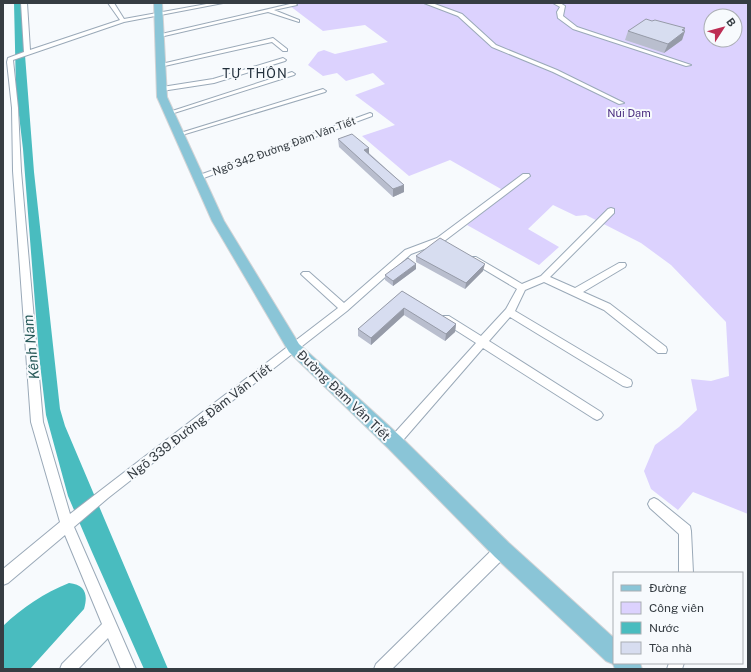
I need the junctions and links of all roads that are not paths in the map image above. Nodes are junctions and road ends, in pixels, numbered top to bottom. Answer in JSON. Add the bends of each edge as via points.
{"nodes":[{"id":1,"x":24,"y":3,"type":"edge"},
{"id":2,"x":111,"y":3,"type":"edge"},
{"id":3,"x":220,"y":3,"type":"edge"},
{"id":4,"x":292,"y":3,"type":"edge"},
{"id":5,"x":427,"y":3,"type":"edge"},
{"id":6,"x":556,"y":3,"type":"edge"},
{"id":7,"x":159,"y":8,"type":"edge"},
{"id":8,"x":268,"y":10,"type":"junction"},
{"id":9,"x":123,"y":21,"type":"junction"},
{"id":10,"x":297,"y":21,"type":"dead end"},
{"id":11,"x":160,"y":35,"type":"junction"},
{"id":12,"x":285,"y":50,"type":"dead end"},
{"id":13,"x":27,"y":53,"type":"junction"},
{"id":14,"x":283,"y":60,"type":"dead end"},
{"id":15,"x":8,"y":61,"type":"edge"},
{"id":16,"x":688,"y":65,"type":"dead end"},
{"id":17,"x":160,"y":66,"type":"junction"},
{"id":18,"x":292,"y":74,"type":"dead end"},
{"id":19,"x":162,"y":89,"type":"junction"},
{"id":20,"x":323,"y":91,"type":"dead end"},
{"id":21,"x":621,"y":103,"type":"dead end"},
{"id":22,"x":169,"y":113,"type":"junction"},
{"id":23,"x":370,"y":115,"type":"dead end"},
{"id":24,"x":180,"y":134,"type":"junction"},
{"id":25,"x":526,"y":176,"type":"dead end"},
{"id":26,"x":198,"y":177,"type":"junction"},
{"id":27,"x":611,"y":211,"type":"dead end"},
{"id":28,"x":467,"y":256,"type":"edge"},
{"id":29,"x":622,"y":265,"type":"dead end"},
{"id":30,"x":306,"y":274,"type":"dead end"},
{"id":31,"x":544,"y":278,"type":"junction"},
{"id":32,"x":522,"y":288,"type":"junction"},
{"id":33,"x":574,"y":293,"type":"junction"},
{"id":34,"x":344,"y":308,"type":"junction"},
{"id":35,"x":509,"y":312,"type":"junction"},
{"id":36,"x":436,"y":313,"type":"edge"},
{"id":37,"x":482,"y":342,"type":"junction"},
{"id":38,"x":294,"y":348,"type":"junction"},
{"id":39,"x":662,"y":350,"type":"dead end"},
{"id":40,"x":627,"y":383,"type":"dead end"},
{"id":41,"x":597,"y":415,"type":"dead end"},
{"id":42,"x":394,"y":442,"type":"junction"},
{"id":43,"x":654,"y":504,"type":"dead end"},
{"id":44,"x":67,"y":525,"type":"junction"},
{"id":45,"x":502,"y":550,"type":"junction"},
{"id":46,"x":686,"y":572,"type":"edge"},
{"id":47,"x":3,"y":578,"type":"edge"},
{"id":48,"x":111,"y":625,"type":"junction"},
{"id":49,"x":613,"y":652,"type":"edge"},
{"id":50,"x":67,"y":669,"type":"edge"},
{"id":51,"x":129,"y":669,"type":"edge"},
{"id":52,"x":381,"y":669,"type":"edge"}],
"edges":[{"from":1,"to":13,"type":"street"},
{"from":2,"to":9,"type":"street"},
{"from":3,"to":7,"type":"street"},
{"from":4,"to":8,"type":"street","via":[[294,5]]},
{"from":5,"to":21,"type":"street","via":[[460,15],[494,46],[555,71]]},
{"from":6,"to":16,"type":"street","via":[[563,7],[560,17],[575,28]]},
{"from":7,"to":9,"type":"street"},
{"from":7,"to":11,"type":"main road","name":"Đường Đàm Văn Tiết"},
{"from":8,"to":10,"type":"street"},
{"from":8,"to":11,"type":"street"},
{"from":9,"to":13,"type":"street"},
{"from":11,"to":17,"type":"main road","name":"Đường Đàm Văn Tiết"},
{"from":12,"to":17,"type":"street","via":[[273,40]]},
{"from":13,"to":15,"type":"street"},
{"from":14,"to":19,"type":"street","via":[[214,81]]},
{"from":15,"to":44,"type":"street","via":[[15,108],[17,171],[34,403]]},
{"from":17,"to":19,"type":"main road","name":"Đường Đàm Văn Tiết"},
{"from":18,"to":22,"type":"street"},
{"from":19,"to":22,"type":"main road","name":"Đường Đàm Văn Tiết","via":[[162,97]]},
{"from":20,"to":24,"type":"street"},
{"from":22,"to":24,"type":"main road","name":"Đường Đàm Văn Tiết"},
{"from":23,"to":26,"type":"street","name":"Ngõ 342 Đường Đàm Văn Tiết"},
{"from":24,"to":26,"type":"main road","name":"Đường Đàm Văn Tiết"},
{"from":25,"to":34,"type":"street","name":"Ngõ 339 Đường Đàm Văn Tiết","via":[[443,242],[408,252]]},
{"from":26,"to":38,"type":"main road","name":"Đường Đàm Văn Tiết","via":[[218,221]]},
{"from":27,"to":31,"type":"street"},
{"from":28,"to":32,"type":"street"},
{"from":29,"to":33,"type":"street"},
{"from":30,"to":34,"type":"street"},
{"from":31,"to":32,"type":"street"},
{"from":31,"to":33,"type":"street"},
{"from":32,"to":35,"type":"street"},
{"from":33,"to":39,"type":"street","via":[[607,307]]},
{"from":34,"to":38,"type":"street","name":"Ngõ 339 Đường Đàm Văn Tiết"},
{"from":35,"to":37,"type":"street"},
{"from":35,"to":40,"type":"street"},
{"from":36,"to":37,"type":"street"},
{"from":37,"to":41,"type":"street"},
{"from":37,"to":42,"type":"street"},
{"from":38,"to":42,"type":"main road","name":"Đường Đàm Văn Tiết"},
{"from":38,"to":44,"type":"street","name":"Ngõ 339 Đường Đàm Văn Tiết"},
{"from":42,"to":45,"type":"main road","name":"Đường Đàm Văn Tiết"},
{"from":43,"to":46,"type":"street","via":[[686,531]]},
{"from":44,"to":47,"type":"street","name":"Ngõ 339 Đường Đàm Văn Tiết"},
{"from":44,"to":48,"type":"street"},
{"from":45,"to":49,"type":"main road","name":"Đường Đàm Văn Tiết"},
{"from":45,"to":52,"type":"street"},
{"from":48,"to":50,"type":"street"},
{"from":48,"to":51,"type":"street"}]}
